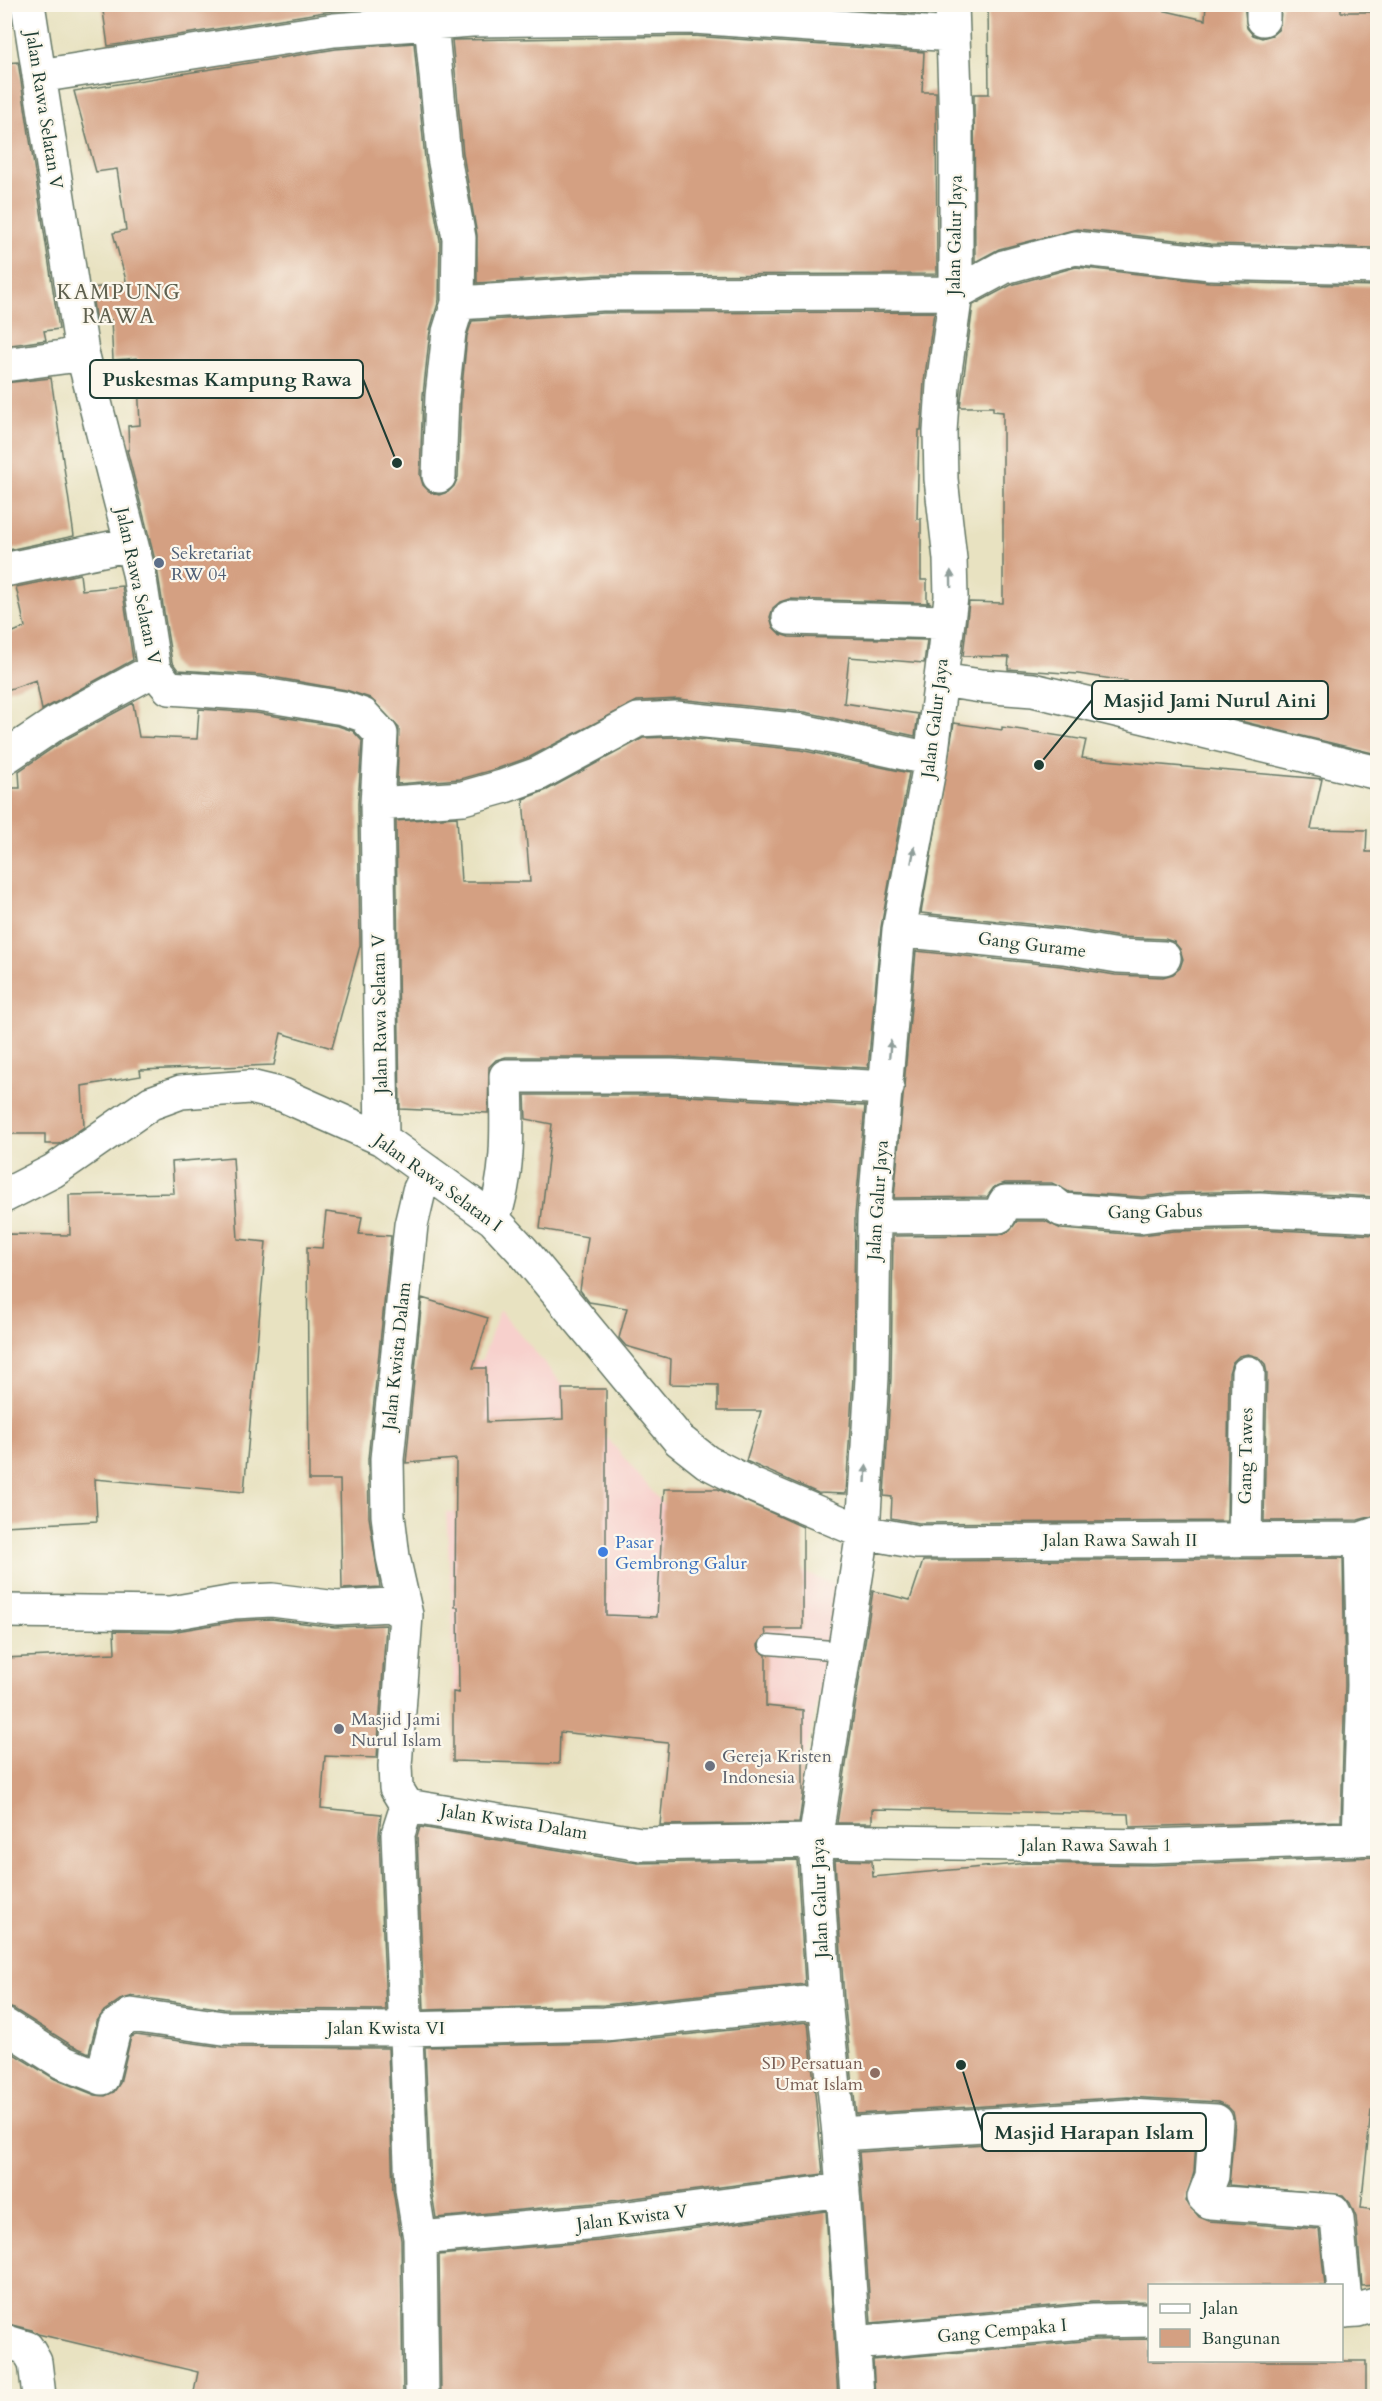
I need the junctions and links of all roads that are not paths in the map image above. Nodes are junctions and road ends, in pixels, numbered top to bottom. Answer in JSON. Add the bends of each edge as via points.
{"nodes":[{"id":1,"x":28,"y":4,"type":"edge"},
{"id":2,"x":952,"y":20,"type":"edge"},
{"id":3,"x":431,"y":23,"type":"junction"},
{"id":4,"x":39,"y":75,"type":"junction"},
{"id":5,"x":1377,"y":267,"type":"edge"},
{"id":6,"x":956,"y":293,"type":"junction"},
{"id":7,"x":458,"y":303,"type":"junction"},
{"id":8,"x":82,"y":352,"type":"junction"},
{"id":9,"x":4,"y":364,"type":"edge"},
{"id":10,"x":439,"y":476,"type":"dead end"},
{"id":11,"x":131,"y":544,"type":"junction"},
{"id":12,"x":4,"y":570,"type":"edge"},
{"id":13,"x":789,"y":618,"type":"dead end"},
{"id":14,"x":947,"y":622,"type":"junction"},
{"id":15,"x":154,"y":670,"type":"junction"},
{"id":16,"x":940,"y":680,"type":"junction"},
{"id":17,"x":4,"y":758,"type":"edge"},
{"id":18,"x":931,"y":759,"type":"junction"},
{"id":19,"x":1377,"y":773,"type":"edge"},
{"id":20,"x":377,"y":804,"type":"junction"},
{"id":21,"x":899,"y":930,"type":"junction"},
{"id":22,"x":1164,"y":958,"type":"dead end"},
{"id":23,"x":887,"y":1088,"type":"junction"},
{"id":24,"x":382,"y":1139,"type":"junction"},
{"id":25,"x":428,"y":1172,"type":"junction"},
{"id":26,"x":4,"y":1196,"type":"edge"},
{"id":27,"x":1377,"y":1216,"type":"edge"},
{"id":28,"x":874,"y":1217,"type":"junction"},
{"id":29,"x":493,"y":1219,"type":"junction"},
{"id":30,"x":1248,"y":1373,"type":"dead end"},
{"id":31,"x":863,"y":1532,"type":"junction"},
{"id":32,"x":1369,"y":1536,"type":"edge"},
{"id":33,"x":1245,"y":1539,"type":"junction"},
{"id":34,"x":4,"y":1611,"type":"edge"},
{"id":35,"x":406,"y":1614,"type":"junction"},
{"id":36,"x":769,"y":1645,"type":"dead end"},
{"id":37,"x":844,"y":1651,"type":"junction"},
{"id":38,"x":407,"y":1806,"type":"junction"},
{"id":39,"x":1368,"y":1838,"type":"edge"},
{"id":40,"x":815,"y":1842,"type":"junction"},
{"id":41,"x":825,"y":2001,"type":"junction"},
{"id":42,"x":4,"y":2025,"type":"edge"},
{"id":43,"x":405,"y":2030,"type":"junction"},
{"id":44,"x":839,"y":2134,"type":"junction"},
{"id":45,"x":843,"y":2190,"type":"junction"},
{"id":46,"x":420,"y":2238,"type":"junction"},
{"id":47,"x":1342,"y":2284,"type":"edge"},
{"id":48,"x":1377,"y":2304,"type":"edge"},
{"id":49,"x":1344,"y":2311,"type":"edge"},
{"id":50,"x":1148,"y":2320,"type":"edge"},
{"id":51,"x":4,"y":2342,"type":"edge"},
{"id":52,"x":854,"y":2343,"type":"junction"},
{"id":53,"x":39,"y":2397,"type":"edge"},
{"id":54,"x":422,"y":2397,"type":"edge"},
{"id":55,"x":857,"y":2397,"type":"edge"}],
"edges":[{"from":1,"to":4,"type":"street","name":"Jalan Rawa Selatan V"},
{"from":2,"to":3,"type":"street","via":[[694,17]]},
{"from":2,"to":6,"type":"street","name":"Jalan Galur Jaya"},
{"from":3,"to":4,"type":"street","via":[[334,30]]},
{"from":3,"to":7,"type":"street","via":[[444,157],[459,238]]},
{"from":4,"to":8,"type":"street","name":"Jalan Rawa Selatan V"},
{"from":5,"to":6,"type":"street","via":[[1210,264],[1075,248],[1004,267]]},
{"from":6,"to":7,"type":"street","via":[[602,294]]},
{"from":14,"to":6,"type":"street","name":"Jalan Galur Jaya","one_way":true,"via":[[950,559],[940,479],[940,432]]},
{"from":7,"to":10,"type":"street","via":[[448,343]]},
{"from":8,"to":9,"type":"street"},
{"from":8,"to":11,"type":"street","name":"Jalan Rawa Selatan V"},
{"from":11,"to":12,"type":"street"},
{"from":11,"to":15,"type":"street","name":"Jalan Rawa Selatan V"},
{"from":13,"to":14,"type":"street"},
{"from":14,"to":16,"type":"street","name":"Jalan Galur Jaya"},
{"from":15,"to":17,"type":"street","via":[[56,723]]},
{"from":15,"to":20,"type":"street","name":"Jalan Rawa Selatan V","via":[[169,688],[258,694],[363,715],[381,734]]},
{"from":16,"to":18,"type":"street","name":"Jalan Galur Jaya"},
{"from":16,"to":19,"type":"street","via":[[1033,690]]},
{"from":18,"to":20,"type":"street","via":[[803,731],[676,718],[638,720],[538,774],[502,787],[463,798]]},
{"from":21,"to":18,"type":"street","name":"Jalan Galur Jaya","one_way":true},
{"from":20,"to":24,"type":"street","name":"Jalan Rawa Selatan V"},
{"from":21,"to":22,"type":"street","name":"Gang Gurame"},
{"from":23,"to":21,"type":"street","name":"Jalan Galur Jaya","one_way":true},
{"from":23,"to":28,"type":"street","name":"Jalan Galur Jaya"},
{"from":23,"to":29,"type":"street","via":[[672,1076],[506,1076],[507,1138],[500,1200]]},
{"from":24,"to":25,"type":"street","name":"Jalan Rawa Selatan I"},
{"from":24,"to":26,"type":"street","name":"Jalan Rawa Selatan I","via":[[283,1095],[250,1087],[181,1092],[151,1103],[53,1172]]},
{"from":25,"to":29,"type":"street","name":"Jalan Rawa Selatan I"},
{"from":25,"to":35,"type":"street","name":"Jalan Kwista Dalam","via":[[411,1225],[387,1459],[393,1557]]},
{"from":27,"to":28,"type":"street","name":"Gang Gabus","via":[[1260,1210],[1142,1216],[1062,1210],[1052,1202],[1005,1202],[999,1216]]},
{"from":31,"to":28,"type":"street","name":"Jalan Galur Jaya","one_way":true,"via":[[872,1378]]},
{"from":29,"to":31,"type":"street","name":"Jalan Rawa Selatan I","via":[[679,1440],[707,1462],[752,1485]]},
{"from":30,"to":33,"type":"street","name":"Gang Tawes"},
{"from":31,"to":33,"type":"street","name":"Jalan Rawa Sawah II","via":[[917,1542]]},
{"from":31,"to":37,"type":"street","name":"Jalan Galur Jaya"},
{"from":32,"to":33,"type":"street","name":"Jalan Rawa Sawah II"},
{"from":32,"to":39,"type":"street","via":[[1364,1685]]},
{"from":34,"to":35,"type":"street","via":[[171,1612],[272,1600],[337,1608],[390,1605]]},
{"from":35,"to":38,"type":"street","name":"Jalan Kwista Dalam","via":[[395,1766],[396,1788]]},
{"from":36,"to":37,"type":"lane"},
{"from":37,"to":40,"type":"street","name":"Jalan Galur Jaya"},
{"from":38,"to":40,"type":"street","name":"Jalan Kwista Dalam","via":[[641,1844]]},
{"from":38,"to":43,"type":"street","via":[[398,1833]]},
{"from":39,"to":40,"type":"street","name":"Jalan Rawa Sawah 1","via":[[1152,1846]]},
{"from":40,"to":41,"type":"street","name":"Jalan Galur Jaya"},
{"from":41,"to":43,"type":"street","name":"Jalan Kwista VI","via":[[605,2024]]},
{"from":41,"to":44,"type":"street","name":"Jalan Galur Jaya"},
{"from":42,"to":43,"type":"street","name":"Jalan Kwista VI","via":[[63,2062],[102,2078],[116,2026],[131,2015],[223,2028]]},
{"from":43,"to":46,"type":"street","via":[[412,2189]]},
{"from":44,"to":45,"type":"street","name":"Jalan Galur Jaya"},
{"from":44,"to":47,"type":"street","via":[[1129,2116],[1216,2121],[1212,2176],[1204,2198],[1210,2202],[1333,2211]]},
{"from":45,"to":46,"type":"street","name":"Jalan Kwista V","via":[[597,2222]]},
{"from":45,"to":52,"type":"street","name":"Jalan Galur Jaya"},
{"from":46,"to":54,"type":"street"},
{"from":48,"to":49,"type":"street"},
{"from":50,"to":52,"type":"street","name":"Gang Cempaka I","via":[[1094,2321]]},
{"from":51,"to":53,"type":"street","via":[[27,2348],[35,2362]]},
{"from":52,"to":55,"type":"street","name":"Jalan Galur Jaya"}]}
